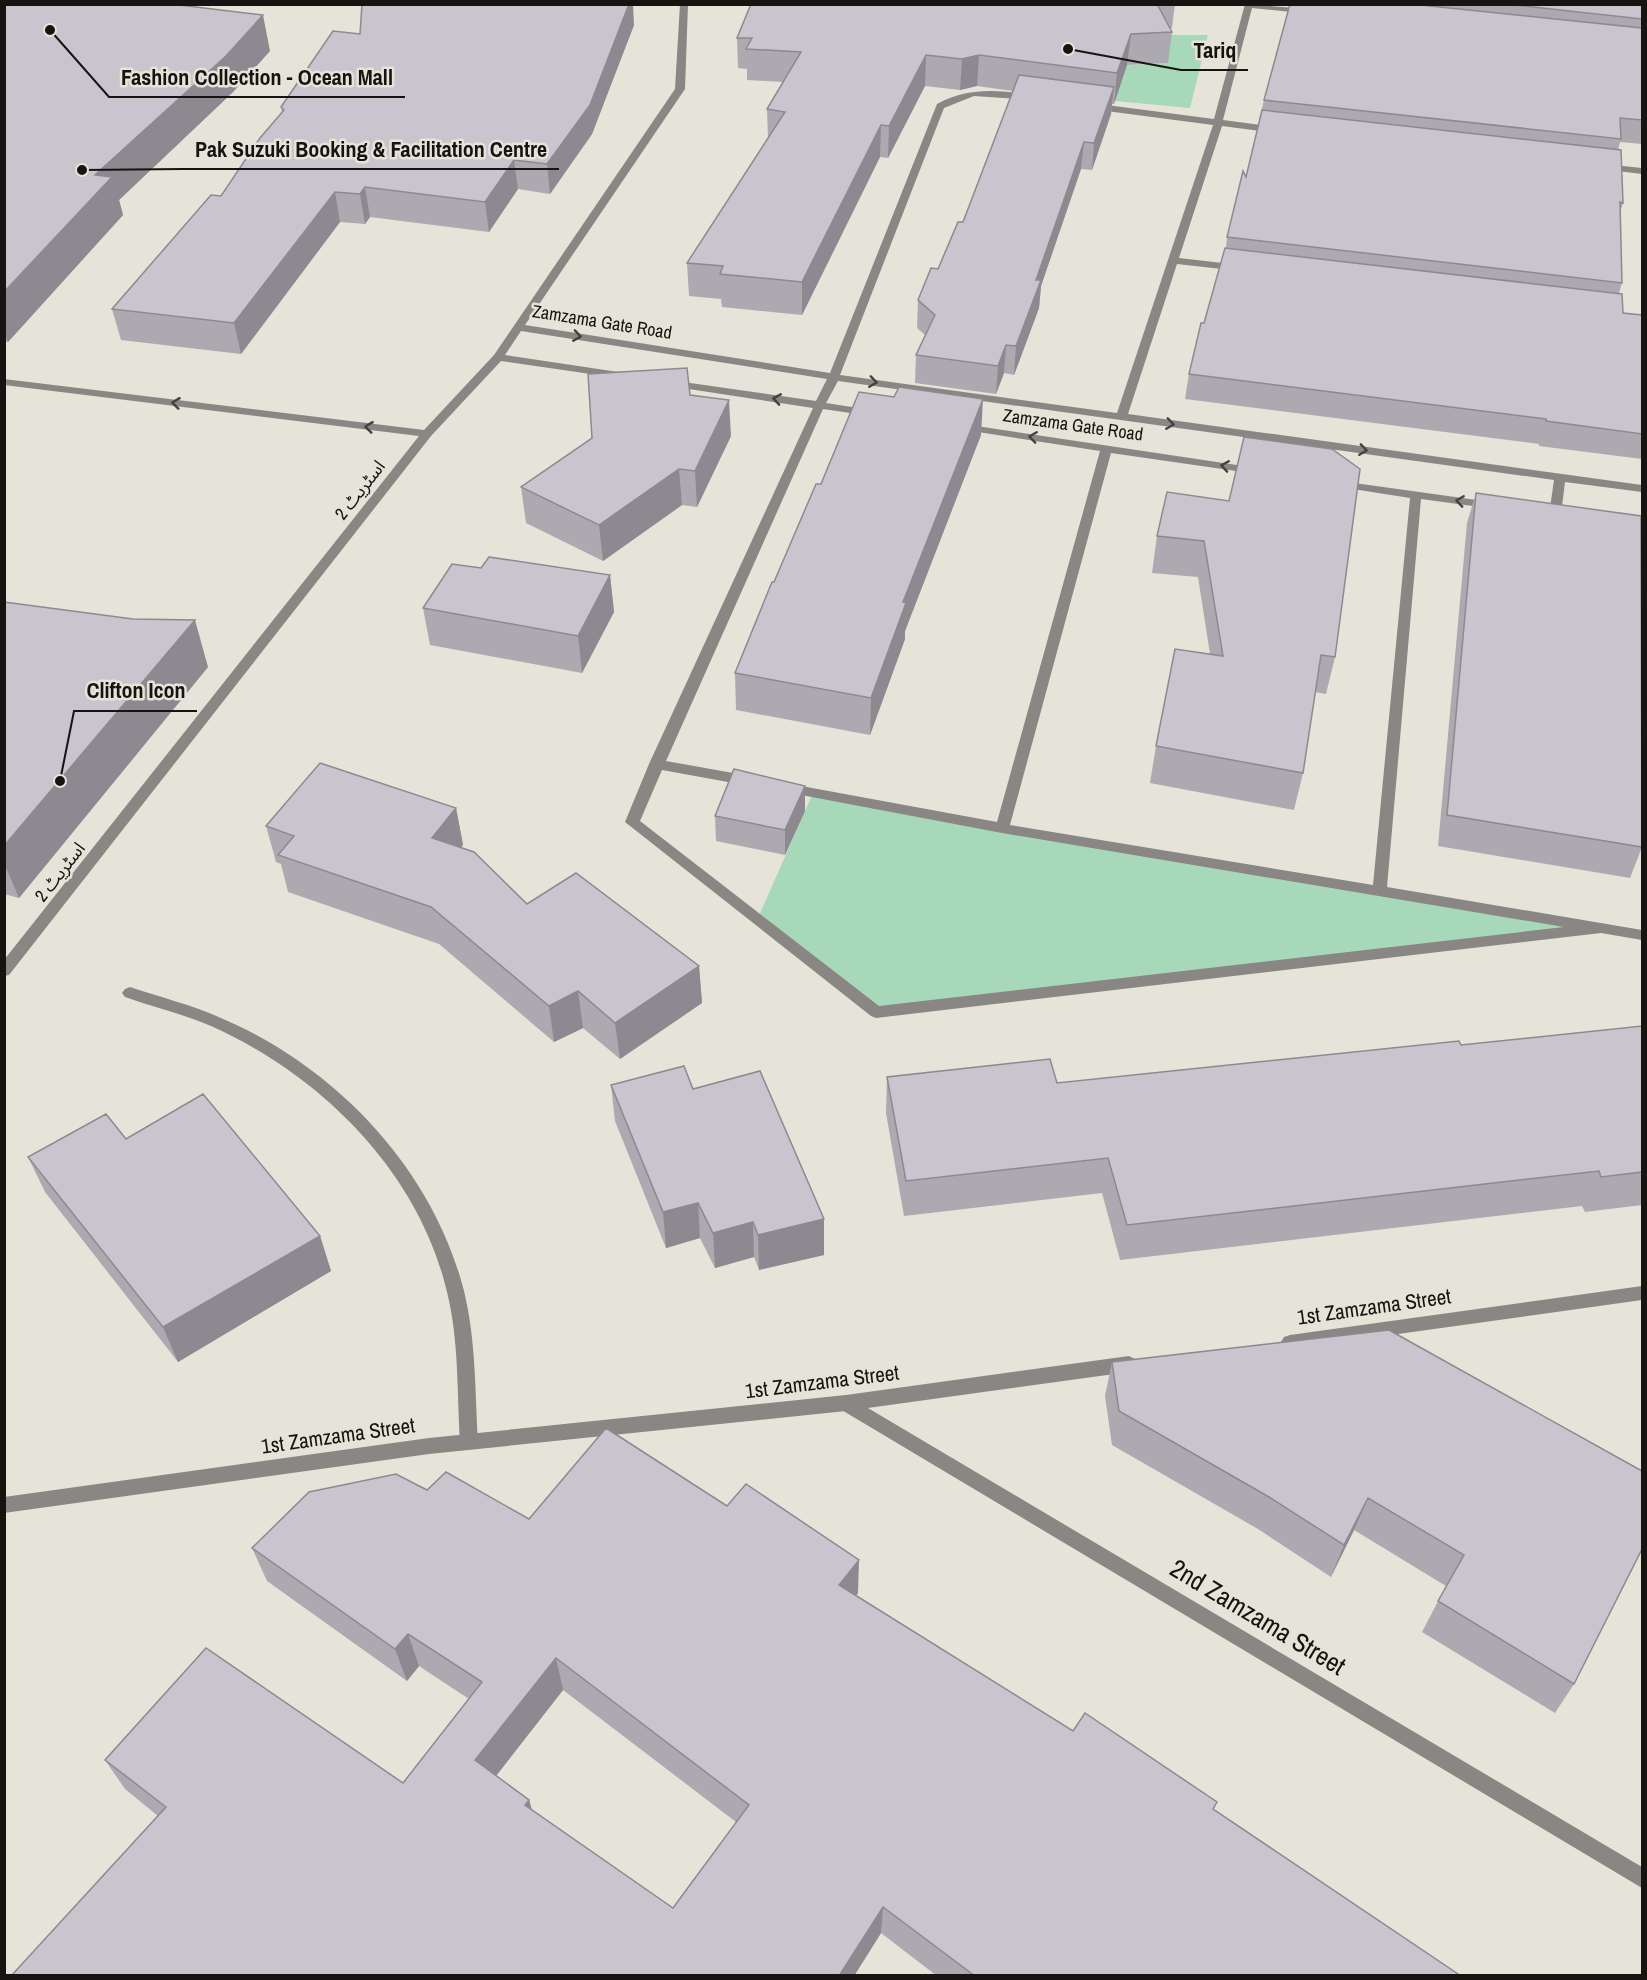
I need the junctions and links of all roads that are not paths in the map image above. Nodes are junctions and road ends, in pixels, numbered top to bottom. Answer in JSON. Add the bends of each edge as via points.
{"nodes":[{"id":1,"x":684,"y":4,"type":"edge"},
{"id":2,"x":1249,"y":5,"type":"edge"},
{"id":3,"x":1320,"y":13,"type":"edge"},
{"id":4,"x":1046,"y":100,"type":"edge"},
{"id":5,"x":1080,"y":105,"type":"edge"},
{"id":6,"x":1218,"y":123,"type":"junction"},
{"id":7,"x":1289,"y":131,"type":"edge"},
{"id":8,"x":1595,"y":166,"type":"edge"},
{"id":9,"x":1642,"y":171,"type":"edge"},
{"id":10,"x":1173,"y":260,"type":"junction"},
{"id":11,"x":1255,"y":270,"type":"edge"},
{"id":12,"x":519,"y":327,"type":"junction"},
{"id":13,"x":498,"y":357,"type":"junction"},
{"id":14,"x":834,"y":376,"type":"junction"},
{"id":15,"x":636,"y":378,"type":"edge"},
{"id":16,"x":658,"y":381,"type":"edge"},
{"id":17,"x":4,"y":382,"type":"edge"},
{"id":18,"x":819,"y":406,"type":"junction"},
{"id":19,"x":974,"y":413,"type":"junction"},
{"id":20,"x":888,"y":416,"type":"edge"},
{"id":21,"x":1121,"y":418,"type":"junction"},
{"id":22,"x":946,"y":425,"type":"edge"},
{"id":23,"x":427,"y":434,"type":"junction"},
{"id":24,"x":1107,"y":448,"type":"junction"},
{"id":25,"x":1267,"y":472,"type":"edge"},
{"id":26,"x":1560,"y":477,"type":"junction"},
{"id":27,"x":1324,"y":481,"type":"edge"},
{"id":28,"x":1642,"y":489,"type":"edge"},
{"id":29,"x":1416,"y":495,"type":"junction"},
{"id":30,"x":1509,"y":508,"type":"edge"},
{"id":31,"x":1555,"y":514,"type":"edge"},
{"id":32,"x":656,"y":764,"type":"junction"},
{"id":33,"x":1002,"y":828,"type":"junction"},
{"id":34,"x":1380,"y":890,"type":"junction"},
{"id":35,"x":1603,"y":928,"type":"junction"},
{"id":36,"x":1642,"y":935,"type":"edge"},
{"id":37,"x":4,"y":971,"type":"edge"},
{"id":38,"x":129,"y":993,"type":"dead end"},
{"id":39,"x":1642,"y":1293,"type":"edge"},
{"id":40,"x":1268,"y":1345,"type":"edge"},
{"id":41,"x":1150,"y":1361,"type":"edge"},
{"id":42,"x":846,"y":1403,"type":"junction"},
{"id":43,"x":469,"y":1441,"type":"junction"},
{"id":44,"x":4,"y":1505,"type":"edge"},
{"id":45,"x":1642,"y":1878,"type":"edge"}],
"edges":[{"from":1,"to":12,"type":"street","name":"اسٹریٹ 2","via":[[680,89]]},
{"from":2,"to":3,"type":"street"},
{"from":2,"to":6,"type":"street"},
{"from":4,"to":14,"type":"street","via":[[977,91],[954,97],[940,106]]},
{"from":5,"to":6,"type":"street"},
{"from":6,"to":7,"type":"street"},
{"from":6,"to":10,"type":"street"},
{"from":8,"to":9,"type":"street"},
{"from":10,"to":11,"type":"street"},
{"from":10,"to":21,"type":"street"},
{"from":12,"to":13,"type":"street","name":"اسٹریٹ 2"},
{"from":12,"to":14,"type":"street","name":"Zamzama Gate Road","one_way":true},
{"from":13,"to":15,"type":"street"},
{"from":13,"to":23,"type":"street","name":"اسٹریٹ 2"},
{"from":14,"to":18,"type":"street"},
{"from":14,"to":19,"type":"street","name":"Zamzama Gate Road","one_way":true},
{"from":18,"to":16,"type":"street","one_way":true},
{"from":23,"to":17,"type":"street","one_way":true},
{"from":18,"to":20,"type":"street"},
{"from":18,"to":32,"type":"street"},
{"from":19,"to":21,"type":"street","name":"Zamzama Gate Road"},
{"from":19,"to":22,"type":"street","name":"Zamzama Gate Road"},
{"from":24,"to":19,"type":"street","name":"Zamzama Gate Road","one_way":true},
{"from":21,"to":26,"type":"street","name":"Zamzama Gate Road","one_way":true},
{"from":23,"to":37,"type":"street","name":"اسٹریٹ 2"},
{"from":25,"to":24,"type":"street","name":"Zamzama Gate Road","one_way":true},
{"from":24,"to":33,"type":"street"},
{"from":26,"to":28,"type":"street","name":"Zamzama Gate Road"},
{"from":26,"to":31,"type":"street"},
{"from":27,"to":29,"type":"street"},
{"from":30,"to":29,"type":"street","one_way":true},
{"from":29,"to":34,"type":"street"},
{"from":32,"to":33,"type":"street"},
{"from":32,"to":35,"type":"street","via":[[632,822],[876,1012]]},
{"from":33,"to":34,"type":"street"},
{"from":34,"to":35,"type":"street"},
{"from":35,"to":36,"type":"street"},
{"from":38,"to":43,"type":"street","via":[[216,1023],[286,1060],[338,1099],[383,1148],[432,1224],[452,1275],[460,1322]]},
{"from":39,"to":40,"type":"street","name":"1st Zamzama Street"},
{"from":41,"to":42,"type":"street","name":"1st Zamzama Street"},
{"from":42,"to":43,"type":"street","name":"1st Zamzama Street"},
{"from":42,"to":45,"type":"street","name":"2nd Zamzama Street"},
{"from":43,"to":44,"type":"street","name":"1st Zamzama Street"}]}
